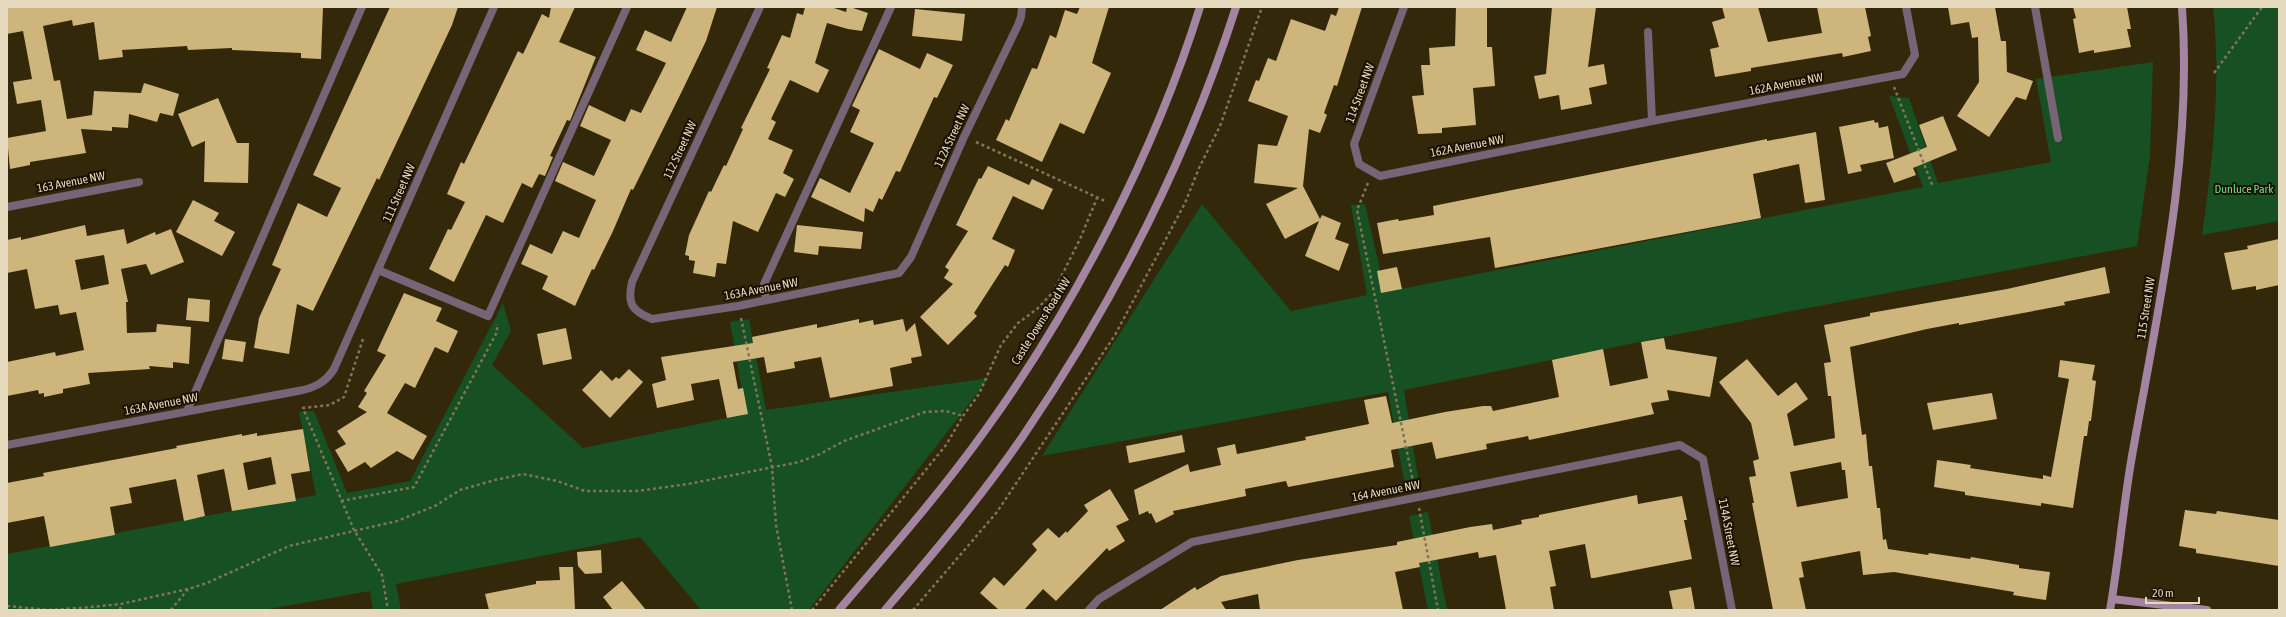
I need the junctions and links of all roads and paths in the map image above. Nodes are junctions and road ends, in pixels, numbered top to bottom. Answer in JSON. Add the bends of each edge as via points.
{"nodes":[{"id":1,"x":362,"y":7,"type":"edge"},
{"id":2,"x":494,"y":7,"type":"edge"},
{"id":3,"x":627,"y":7,"type":"edge"},
{"id":4,"x":760,"y":7,"type":"edge"},
{"id":5,"x":891,"y":7,"type":"edge"},
{"id":6,"x":1022,"y":7,"type":"edge"},
{"id":7,"x":1200,"y":7,"type":"edge"},
{"id":8,"x":1236,"y":7,"type":"edge"},
{"id":9,"x":1404,"y":7,"type":"edge"},
{"id":10,"x":1906,"y":7,"type":"edge"},
{"id":11,"x":2035,"y":7,"type":"edge"},
{"id":12,"x":2182,"y":7,"type":"edge"},
{"id":13,"x":2262,"y":7,"type":"edge"},
{"id":14,"x":1648,"y":32,"type":"dead end"},
{"id":15,"x":2214,"y":73,"type":"dead end"},
{"id":16,"x":1890,"y":76,"type":"junction"},
{"id":17,"x":1652,"y":121,"type":"junction"},
{"id":18,"x":964,"y":137,"type":"junction"},
{"id":19,"x":2058,"y":138,"type":"dead end"},
{"id":20,"x":1372,"y":171,"type":"junction"},
{"id":21,"x":1380,"y":176,"type":"joint"},
{"id":22,"x":139,"y":182,"type":"dead end"},
{"id":23,"x":1933,"y":188,"type":"dead end"},
{"id":24,"x":1111,"y":195,"type":"dead end"},
{"id":25,"x":1097,"y":198,"type":"junction"},
{"id":26,"x":7,"y":207,"type":"edge"},
{"id":27,"x":378,"y":270,"type":"junction"},
{"id":28,"x":899,"y":273,"type":"joint"},
{"id":29,"x":766,"y":300,"type":"junction"},
{"id":30,"x":631,"y":304,"type":"joint"},
{"id":31,"x":738,"y":306,"type":"junction"},
{"id":32,"x":488,"y":316,"type":"junction"},
{"id":33,"x":366,"y":333,"type":"dead end"},
{"id":34,"x":320,"y":384,"type":"joint"},
{"id":35,"x":187,"y":411,"type":"junction"},
{"id":36,"x":963,"y":416,"type":"junction"},
{"id":37,"x":7,"y":445,"type":"edge"},
{"id":38,"x":1703,"y":459,"type":"joint"},
{"id":39,"x":772,"y":467,"type":"junction"},
{"id":40,"x":1417,"y":497,"type":"junction"},
{"id":41,"x":341,"y":501,"type":"junction"},
{"id":42,"x":354,"y":530,"type":"junction"},
{"id":43,"x":188,"y":589,"type":"junction"},
{"id":44,"x":2112,"y":599,"type":"junction"},
{"id":45,"x":120,"y":604,"type":"junction"},
{"id":46,"x":7,"y":606,"type":"edge"},
{"id":47,"x":120,"y":610,"type":"edge"},
{"id":48,"x":171,"y":610,"type":"edge"},
{"id":49,"x":388,"y":610,"type":"edge"},
{"id":50,"x":792,"y":610,"type":"edge"},
{"id":51,"x":812,"y":610,"type":"edge"},
{"id":52,"x":839,"y":610,"type":"edge"},
{"id":53,"x":885,"y":610,"type":"edge"},
{"id":54,"x":1089,"y":610,"type":"edge"},
{"id":55,"x":1438,"y":610,"type":"edge"},
{"id":56,"x":1732,"y":610,"type":"edge"},
{"id":57,"x":2110,"y":610,"type":"edge"},
{"id":58,"x":2207,"y":610,"type":"edge"}],
"edges":[{"from":1,"to":35,"type":"street"},
{"from":2,"to":27,"type":"street","name":"111 Street NW"},
{"from":3,"to":32,"type":"street"},
{"from":4,"to":30,"type":"street","name":"112 Street NW","via":[[632,282]]},
{"from":5,"to":29,"type":"street","via":[[764,284]]},
{"from":6,"to":18,"type":"street","name":"112A Street NW","via":[[1020,21]]},
{"from":7,"to":52,"type":"main road","name":"Castle Downs Road NW","via":[[1150,139],[1084,275],[1057,321],[990,425],[926,508]]},
{"from":8,"to":53,"type":"main road","via":[[1182,150],[1149,223],[1083,343],[1022,436],[947,536]]},
{"from":9,"to":20,"type":"street","name":"114 Street NW","via":[[1354,144],[1358,164]]},
{"from":10,"to":16,"type":"street","name":"162A Avenue NW","via":[[1915,55],[1903,74]]},
{"from":11,"to":19,"type":"street"},
{"from":12,"to":44,"type":"main road","name":"115 Street NW","via":[[2184,67],[2181,150]]},
{"from":13,"to":15,"type":"path"},
{"from":14,"to":17,"type":"street"},
{"from":16,"to":17,"type":"street","name":"162A Avenue NW"},
{"from":16,"to":23,"type":"path"},
{"from":17,"to":21,"type":"street","name":"162A Avenue NW"},
{"from":18,"to":25,"type":"path"},
{"from":18,"to":28,"type":"street","name":"112A Street NW","via":[[911,257]]},
{"from":20,"to":21,"type":"street","name":"114 Street NW"},
{"from":20,"to":40,"type":"path","via":[[1357,210]]},
{"from":22,"to":26,"type":"street","name":"163 Avenue NW"},
{"from":24,"to":25,"type":"path","via":[[1108,202]]},
{"from":25,"to":36,"type":"path","via":[[1054,291],[1037,309],[1018,323],[1001,344],[979,394]]},
{"from":27,"to":32,"type":"street"},
{"from":27,"to":34,"type":"street","name":"111 Street NW","via":[[334,369]]},
{"from":28,"to":29,"type":"street","name":"163A Avenue NW"},
{"from":29,"to":31,"type":"street","name":"163A Avenue NW"},
{"from":30,"to":31,"type":"street","name":"163A Avenue NW","via":[[640,314],[652,320]]},
{"from":31,"to":39,"type":"path"},
{"from":32,"to":41,"type":"path","via":[[497,322],[497,332],[414,486]]},
{"from":33,"to":41,"type":"path","via":[[344,397],[330,405],[303,408]]},
{"from":34,"to":35,"type":"street","name":"163A Avenue NW","via":[[298,391]]},
{"from":35,"to":37,"type":"street","name":"163A Avenue NW"},
{"from":36,"to":39,"type":"path","via":[[946,411],[925,412],[844,441],[799,462]]},
{"from":36,"to":51,"type":"path","via":[[946,445],[910,492]]},
{"from":38,"to":40,"type":"street","name":"164 Avenue NW","via":[[1680,445]]},
{"from":38,"to":56,"type":"street","name":"114A Street NW"},
{"from":39,"to":42,"type":"path","via":[[636,492],[585,490],[523,474],[460,490],[435,506],[397,521]]},
{"from":39,"to":50,"type":"path","via":[[777,537]]},
{"from":40,"to":54,"type":"street","name":"164 Avenue NW","via":[[1192,542],[1099,599]]},
{"from":40,"to":55,"type":"path"},
{"from":41,"to":42,"type":"path"},
{"from":42,"to":43,"type":"path","via":[[289,546],[208,583]]},
{"from":42,"to":49,"type":"path","via":[[382,575]]},
{"from":43,"to":45,"type":"path"},
{"from":43,"to":48,"type":"path"},
{"from":44,"to":57,"type":"main road","name":"115 Street NW"},
{"from":44,"to":58,"type":"main road"},
{"from":45,"to":46,"type":"path","via":[[49,610]]},
{"from":45,"to":47,"type":"path"}]}
